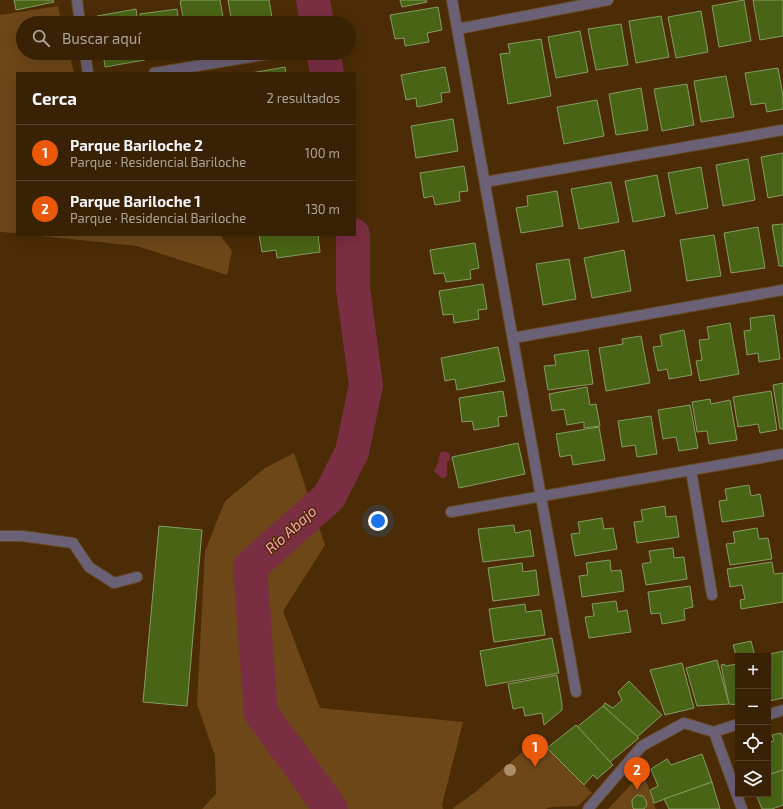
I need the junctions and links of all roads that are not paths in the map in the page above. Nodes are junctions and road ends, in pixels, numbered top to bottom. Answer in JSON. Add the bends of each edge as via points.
{"nodes":[{"id":1,"x":76,"y":0,"type":"edge"},
{"id":2,"x":452,"y":0,"type":"edge"},
{"id":3,"x":608,"y":0,"type":"edge"},
{"id":4,"x":79,"y":16,"type":"edge"},
{"id":5,"x":458,"y":29,"type":"junction"},
{"id":6,"x":86,"y":60,"type":"edge"},
{"id":7,"x":233,"y":60,"type":"edge"},
{"id":8,"x":88,"y":72,"type":"edge"},
{"id":9,"x":160,"y":72,"type":"edge"},
{"id":10,"x":783,"y":130,"type":"edge"},
{"id":11,"x":485,"y":182,"type":"junction"},
{"id":12,"x":783,"y":290,"type":"edge"},
{"id":13,"x":513,"y":338,"type":"junction"},
{"id":14,"x":783,"y":454,"type":"edge"},
{"id":15,"x":691,"y":470,"type":"junction"},
{"id":16,"x":541,"y":497,"type":"junction"},
{"id":17,"x":451,"y":512,"type":"dead end"},
{"id":18,"x":0,"y":536,"type":"edge"},
{"id":19,"x":137,"y":577,"type":"dead end"},
{"id":20,"x":712,"y":595,"type":"dead end"},
{"id":21,"x":576,"y":692,"type":"dead end"},
{"id":22,"x":783,"y":710,"type":"edge"},
{"id":23,"x":771,"y":714,"type":"edge"},
{"id":24,"x":735,"y":725,"type":"edge"},
{"id":25,"x":714,"y":732,"type":"junction"},
{"id":26,"x":588,"y":809,"type":"edge"},
{"id":27,"x":742,"y":809,"type":"edge"}],
"edges":[{"from":1,"to":4,"type":"street"},
{"from":2,"to":5,"type":"street"},
{"from":3,"to":5,"type":"street"},
{"from":5,"to":11,"type":"street"},
{"from":6,"to":8,"type":"street"},
{"from":7,"to":9,"type":"street"},
{"from":10,"to":11,"type":"street"},
{"from":11,"to":13,"type":"street"},
{"from":12,"to":13,"type":"street"},
{"from":13,"to":16,"type":"street"},
{"from":14,"to":15,"type":"street"},
{"from":15,"to":16,"type":"street"},
{"from":15,"to":20,"type":"street"},
{"from":16,"to":17,"type":"street"},
{"from":16,"to":21,"type":"street"},
{"from":18,"to":19,"type":"street","via":[[22,536],[73,543],[90,567],[114,583]]},
{"from":22,"to":23,"type":"street"},
{"from":24,"to":25,"type":"street"},
{"from":25,"to":26,"type":"street","via":[[684,723],[642,746]]},
{"from":25,"to":27,"type":"street"}]}
